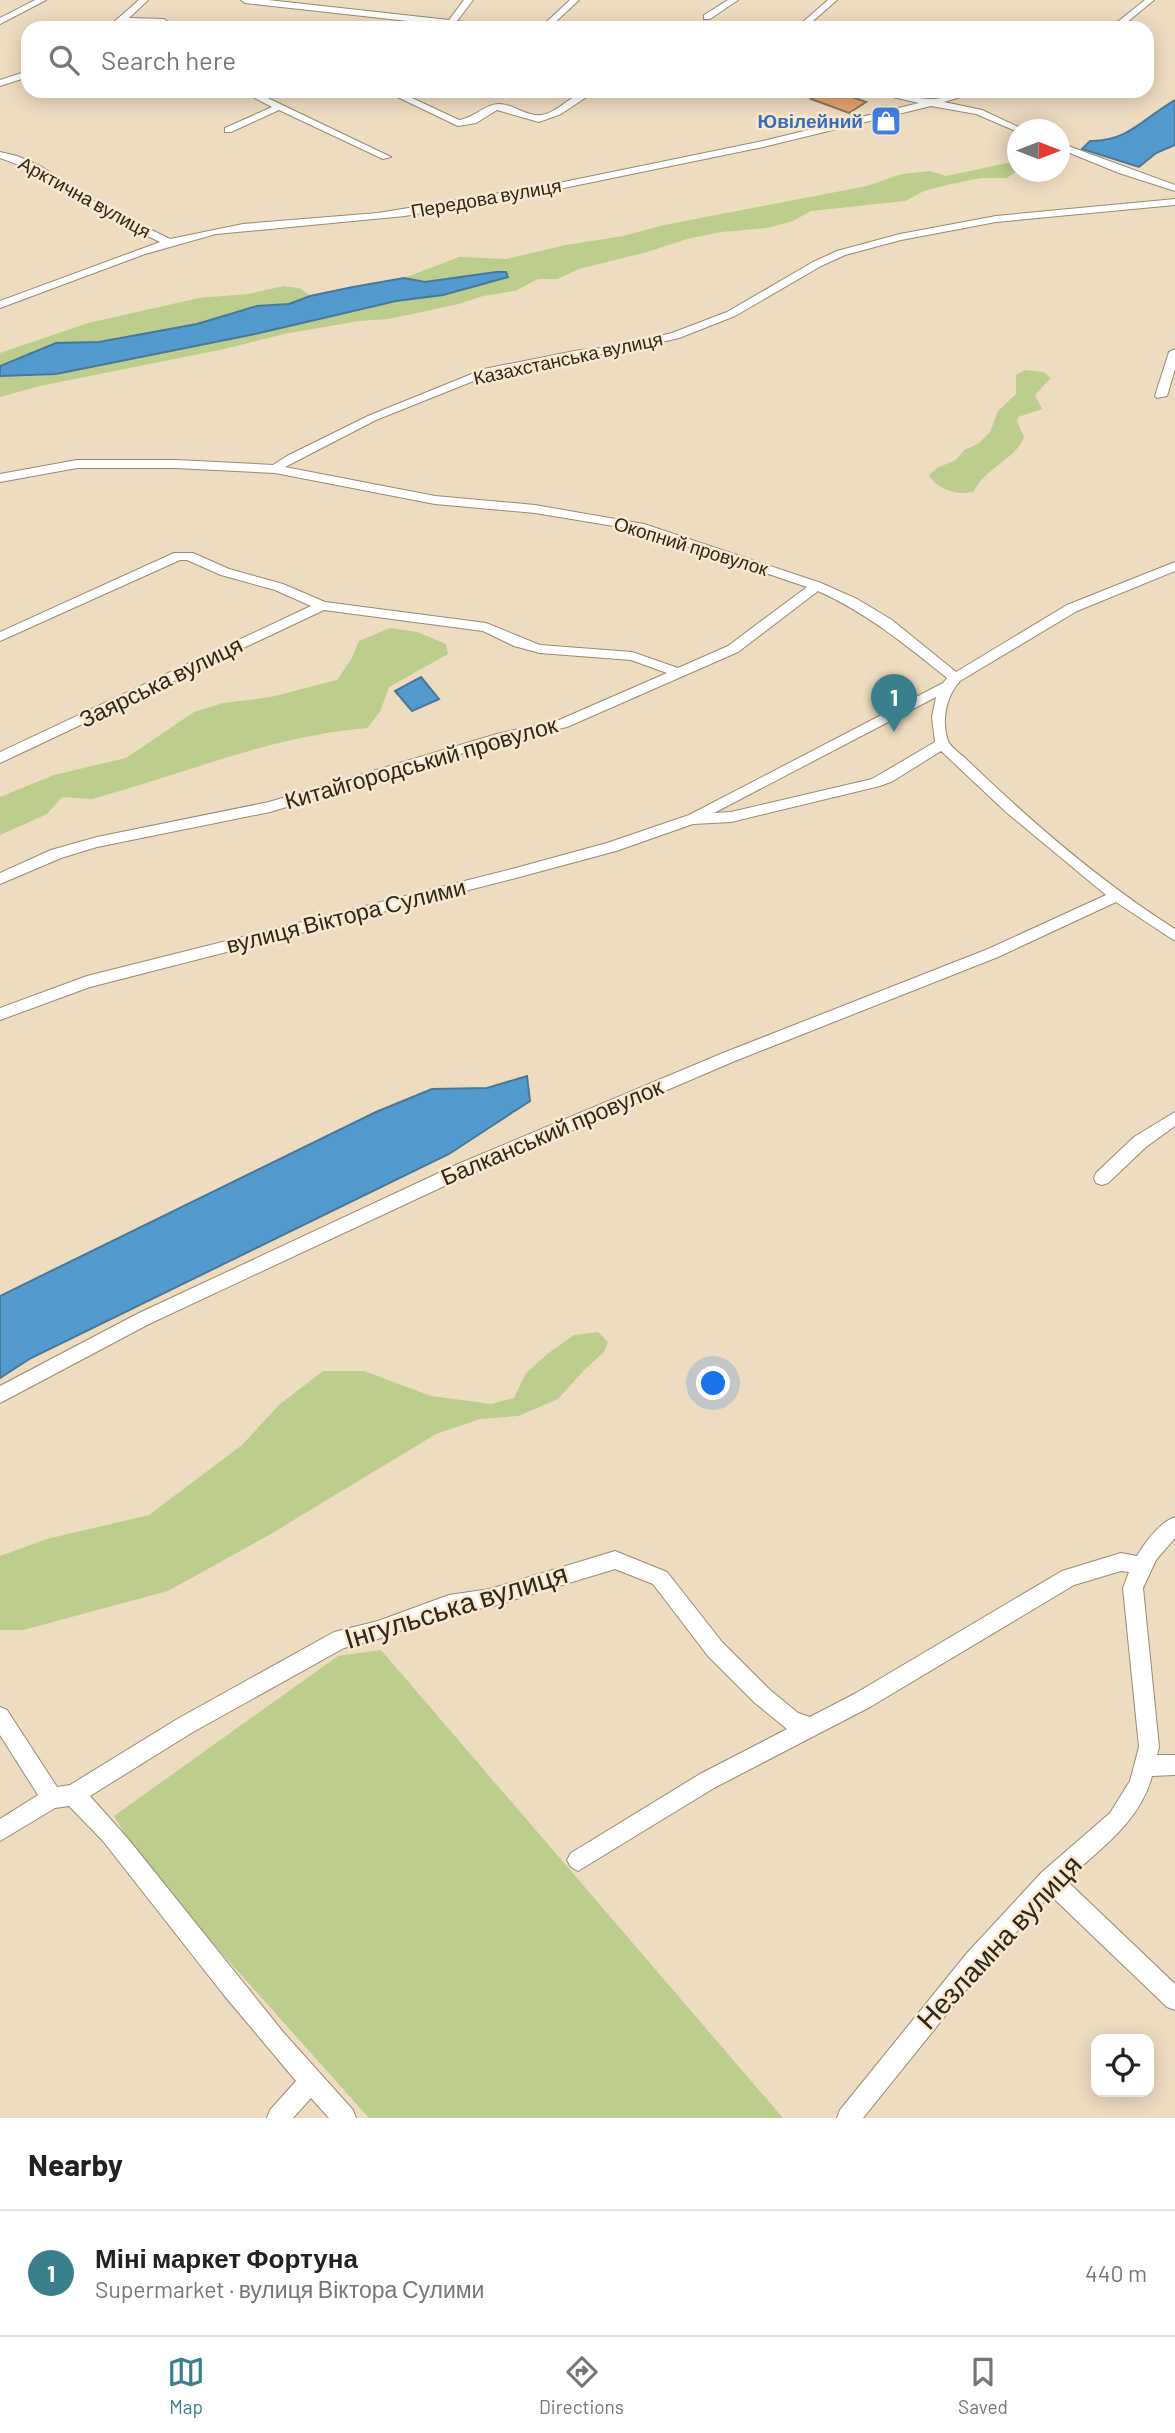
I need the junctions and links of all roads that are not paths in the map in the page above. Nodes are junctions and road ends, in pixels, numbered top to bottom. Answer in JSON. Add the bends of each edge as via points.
{"nodes":[{"id":1,"x":42,"y":0,"type":"edge"},
{"id":2,"x":144,"y":0,"type":"edge"},
{"id":3,"x":245,"y":0,"type":"edge"},
{"id":4,"x":469,"y":0,"type":"edge"},
{"id":5,"x":575,"y":0,"type":"edge"},
{"id":6,"x":734,"y":0,"type":"edge"},
{"id":7,"x":833,"y":0,"type":"edge"},
{"id":8,"x":1150,"y":0,"type":"edge"},
{"id":9,"x":379,"y":15,"type":"junction"},
{"id":10,"x":707,"y":17,"type":"dead end"},
{"id":11,"x":123,"y":20,"type":"joint"},
{"id":12,"x":0,"y":21,"type":"edge"},
{"id":13,"x":144,"y":21,"type":"edge"},
{"id":14,"x":376,"y":21,"type":"edge"},
{"id":15,"x":433,"y":21,"type":"edge"},
{"id":16,"x":453,"y":21,"type":"edge"},
{"id":17,"x":552,"y":21,"type":"edge"},
{"id":18,"x":808,"y":21,"type":"edge"},
{"id":19,"x":1123,"y":21,"type":"edge"},
{"id":20,"x":21,"y":76,"type":"edge"},
{"id":21,"x":0,"y":83,"type":"edge"},
{"id":22,"x":260,"y":98,"type":"edge"},
{"id":23,"x":405,"y":98,"type":"edge"},
{"id":24,"x":580,"y":98,"type":"edge"},
{"id":25,"x":907,"y":98,"type":"edge"},
{"id":26,"x":949,"y":98,"type":"edge"},
{"id":27,"x":968,"y":98,"type":"edge"},
{"id":28,"x":932,"y":103,"type":"junction"},
{"id":29,"x":279,"y":107,"type":"junction"},
{"id":30,"x":979,"y":112,"type":"junction"},
{"id":31,"x":1007,"y":124,"type":"edge"},
{"id":32,"x":228,"y":131,"type":"dead end"},
{"id":33,"x":1070,"y":150,"type":"edge"},
{"id":34,"x":0,"y":155,"type":"edge"},
{"id":35,"x":386,"y":157,"type":"dead end"},
{"id":36,"x":1170,"y":186,"type":"edge"},
{"id":37,"x":1175,"y":202,"type":"edge"},
{"id":38,"x":1151,"y":204,"type":"junction"},
{"id":39,"x":170,"y":243,"type":"junction"},
{"id":40,"x":0,"y":304,"type":"edge"},
{"id":41,"x":1175,"y":352,"type":"edge"},
{"id":42,"x":1161,"y":396,"type":"dead end"},
{"id":43,"x":275,"y":470,"type":"junction"},
{"id":44,"x":0,"y":478,"type":"edge"},
{"id":45,"x":1175,"y":566,"type":"edge"},
{"id":46,"x":817,"y":586,"type":"junction"},
{"id":47,"x":322,"y":606,"type":"junction"},
{"id":48,"x":0,"y":637,"type":"edge"},
{"id":49,"x":677,"y":672,"type":"junction"},
{"id":50,"x":949,"y":682,"type":"junction"},
{"id":51,"x":942,"y":744,"type":"junction"},
{"id":52,"x":0,"y":758,"type":"edge"},
{"id":53,"x":692,"y":819,"type":"junction"},
{"id":54,"x":0,"y":879,"type":"edge"},
{"id":55,"x":1116,"y":895,"type":"junction"},
{"id":56,"x":1175,"y":936,"type":"edge"},
{"id":57,"x":0,"y":1014,"type":"edge"},
{"id":58,"x":1175,"y":1118,"type":"edge"},
{"id":59,"x":1102,"y":1178,"type":"dead end"},
{"id":60,"x":0,"y":1395,"type":"edge"},
{"id":61,"x":1175,"y":1526,"type":"edge"},
{"id":62,"x":1140,"y":1565,"type":"junction"},
{"id":63,"x":0,"y":1717,"type":"edge"},
{"id":64,"x":811,"y":1727,"type":"junction"},
{"id":65,"x":1175,"y":1765,"type":"edge"},
{"id":66,"x":1146,"y":1766,"type":"junction"},
{"id":67,"x":62,"y":1796,"type":"junction"},
{"id":68,"x":0,"y":1831,"type":"edge"},
{"id":69,"x":578,"y":1860,"type":"dead end"},
{"id":70,"x":1050,"y":1880,"type":"junction"},
{"id":71,"x":1175,"y":1999,"type":"edge"},
{"id":72,"x":311,"y":2082,"type":"junction"},
{"id":73,"x":278,"y":2118,"type":"edge"},
{"id":74,"x":345,"y":2118,"type":"edge"},
{"id":75,"x":848,"y":2118,"type":"edge"}],
"edges":[{"from":1,"to":12,"type":"street"},
{"from":2,"to":11,"type":"street"},
{"from":3,"to":9,"type":"street"},
{"from":4,"to":16,"type":"street"},
{"from":5,"to":17,"type":"street"},
{"from":6,"to":10,"type":"street"},
{"from":7,"to":18,"type":"street"},
{"from":8,"to":19,"type":"street"},
{"from":9,"to":14,"type":"street"},
{"from":9,"to":15,"type":"street"},
{"from":11,"to":13,"type":"street"},
{"from":20,"to":21,"type":"street"},
{"from":22,"to":29,"type":"street"},
{"from":23,"to":24,"type":"street","via":[[458,123],[473,121],[495,107],[539,119]]},
{"from":25,"to":28,"type":"street"},
{"from":26,"to":28,"type":"street","name":"Передова вулиця"},
{"from":27,"to":30,"type":"street"},
{"from":28,"to":30,"type":"street"},
{"from":28,"to":39,"type":"street","name":"Передова вулиця","via":[[734,152],[473,202],[388,215],[248,226]]},
{"from":29,"to":32,"type":"street"},
{"from":29,"to":35,"type":"street"},
{"from":30,"to":31,"type":"street"},
{"from":33,"to":36,"type":"street"},
{"from":34,"to":39,"type":"street","name":"Арктична вулиця","via":[[35,168],[93,206]]},
{"from":36,"to":38,"type":"street"},
{"from":37,"to":38,"type":"street","name":"Казахстанська вулиця"},
{"from":38,"to":43,"type":"street","name":"Казахстанська вулиця","via":[[996,219],[841,253],[731,314],[675,336],[488,371],[431,391],[291,457]]},
{"from":39,"to":40,"type":"street","name":"Передова вулиця"},
{"from":41,"to":42,"type":"street"},
{"from":43,"to":44,"type":"street","via":[[77,464]]},
{"from":43,"to":46,"type":"street","name":"Окопний провулок","via":[[435,500],[535,509],[629,525]]},
{"from":45,"to":50,"type":"street","name":"вулиця Віктора Сулими","via":[[1072,608]]},
{"from":46,"to":49,"type":"street","name":"Китайгородський провулок","via":[[733,649]]},
{"from":46,"to":50,"type":"street","name":"Окопний провулок","via":[[887,623]]},
{"from":47,"to":48,"type":"street","via":[[267,583],[178,556]]},
{"from":47,"to":49,"type":"street","via":[[486,627],[540,649],[632,656]]},
{"from":47,"to":52,"type":"street","name":"Заярська вулиця"},
{"from":49,"to":54,"type":"street","name":"Китайгородський провулок","via":[[554,727],[502,737],[270,807],[97,842]]},
{"from":50,"to":51,"type":"street","via":[[938,715]]},
{"from":50,"to":53,"type":"street","name":"вулиця Віктора Сулими"},
{"from":51,"to":53,"type":"street","name":"вулиця Віктора Сулими","via":[[875,783],[731,817]]},
{"from":51,"to":55,"type":"street","via":[[984,787]]},
{"from":53,"to":57,"type":"street","name":"вулиця Віктора Сулими","via":[[512,874],[87,982]]},
{"from":55,"to":56,"type":"street"},
{"from":55,"to":60,"type":"street","name":"Балканський провулок","via":[[993,953],[729,1057],[464,1169],[143,1319]]},
{"from":58,"to":59,"type":"street","via":[[1140,1142]]},
{"from":61,"to":62,"type":"street"},
{"from":62,"to":64,"type":"street","via":[[1121,1562],[1069,1577]]},
{"from":62,"to":66,"type":"street","name":"Незламна вулиця","via":[[1133,1588],[1148,1715]]},
{"from":63,"to":67,"type":"street"},
{"from":64,"to":67,"type":"street","name":"Інгульська вулиця","via":[[792,1721],[762,1696],[715,1649],[660,1578],[615,1560],[490,1598],[449,1604],[341,1639]]},
{"from":64,"to":69,"type":"street","via":[[707,1782]]},
{"from":65,"to":66,"type":"street"},
{"from":66,"to":70,"type":"street","name":"Незламна вулиця","via":[[1117,1819]]},
{"from":67,"to":68,"type":"street","name":"Інгульська вулиця"},
{"from":67,"to":72,"type":"street","via":[[97,1816]]},
{"from":70,"to":71,"type":"street"},
{"from":70,"to":75,"type":"street","name":"Незламна вулиця","via":[[975,1961]]},
{"from":72,"to":73,"type":"street"},
{"from":72,"to":74,"type":"street"}]}
